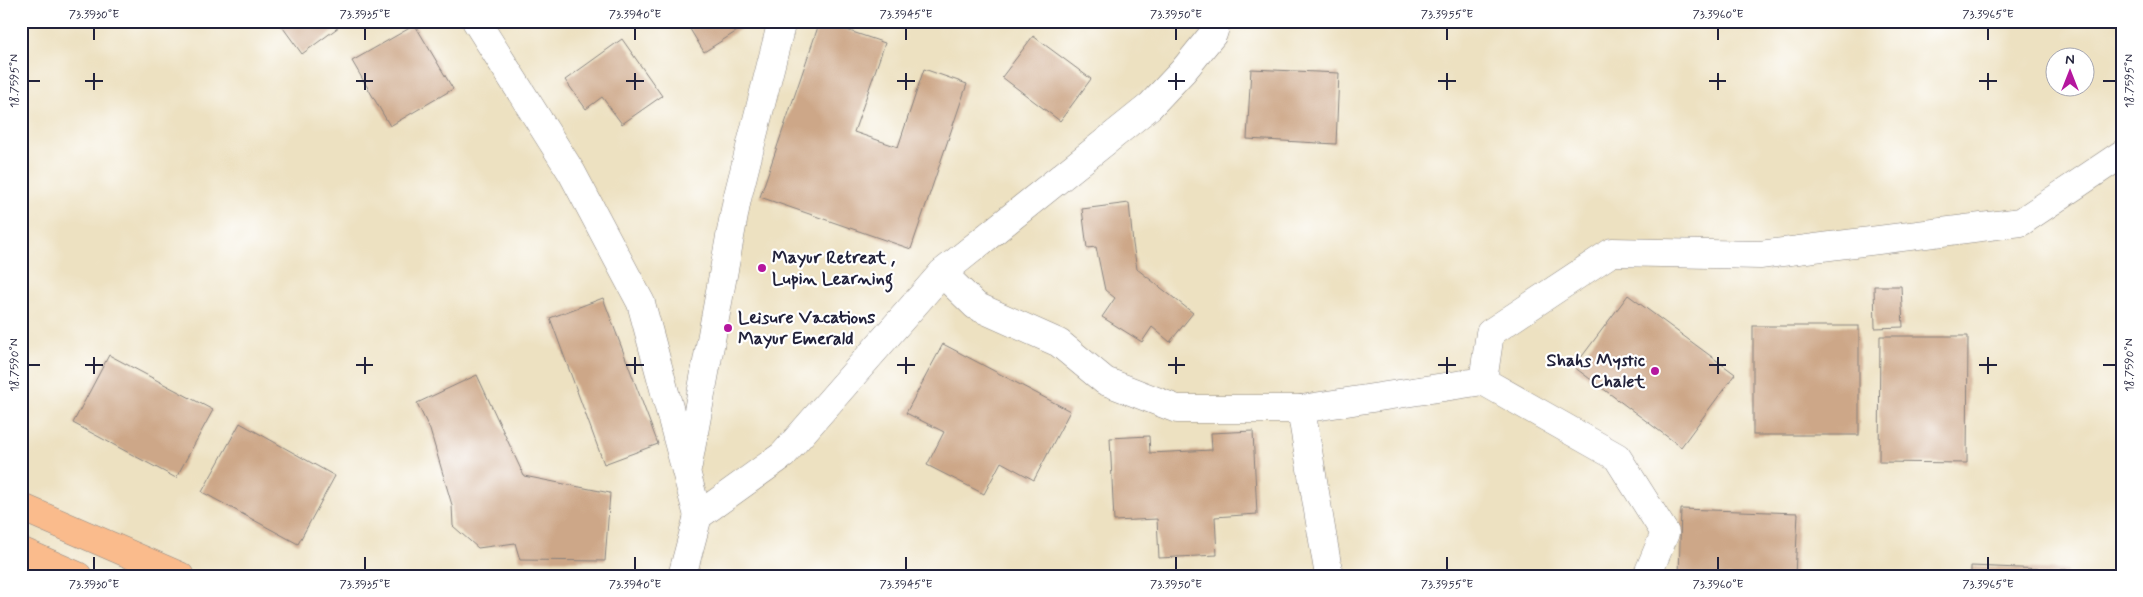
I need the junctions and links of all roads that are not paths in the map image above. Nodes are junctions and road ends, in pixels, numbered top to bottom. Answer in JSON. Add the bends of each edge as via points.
{"nodes":[{"id":1,"x":476,"y":21,"type":"edge"},
{"id":2,"x":782,"y":21,"type":"edge"},
{"id":3,"x":1217,"y":21,"type":"edge"},
{"id":4,"x":2122,"y":154,"type":"edge"},
{"id":5,"x":942,"y":273,"type":"junction"},
{"id":6,"x":1483,"y":381,"type":"junction"},
{"id":7,"x":1301,"y":409,"type":"junction"},
{"id":8,"x":686,"y":472,"type":"junction"},
{"id":9,"x":21,"y":507,"type":"edge"},
{"id":10,"x":698,"y":516,"type":"junction"},
{"id":11,"x":21,"y":551,"type":"edge"},
{"id":12,"x":78,"y":576,"type":"edge"},
{"id":13,"x":180,"y":576,"type":"edge"},
{"id":14,"x":682,"y":576,"type":"edge"},
{"id":15,"x":1329,"y":576,"type":"edge"},
{"id":16,"x":1648,"y":576,"type":"edge"}],
"edges":[{"from":1,"to":8,"type":"street","via":[[572,173],[641,304]]},
{"from":2,"to":8,"type":"street","via":[[738,200]]},
{"from":3,"to":5,"type":"street","via":[[1213,34],[1184,71],[1150,106]]},
{"from":4,"to":6,"type":"street","via":[[2021,222],[1760,255],[1612,252],[1490,333]]},
{"from":5,"to":7,"type":"street","via":[[976,306],[1059,343],[1105,381],[1177,409]]},
{"from":5,"to":10,"type":"street","via":[[784,455]]},
{"from":6,"to":7,"type":"street"},
{"from":6,"to":16,"type":"street","via":[[1617,457],[1665,533]]},
{"from":7,"to":15,"type":"street"},
{"from":8,"to":10,"type":"street"},
{"from":9,"to":13,"type":"highway"},
{"from":10,"to":14,"type":"street"},
{"from":11,"to":12,"type":"highway"}]}
